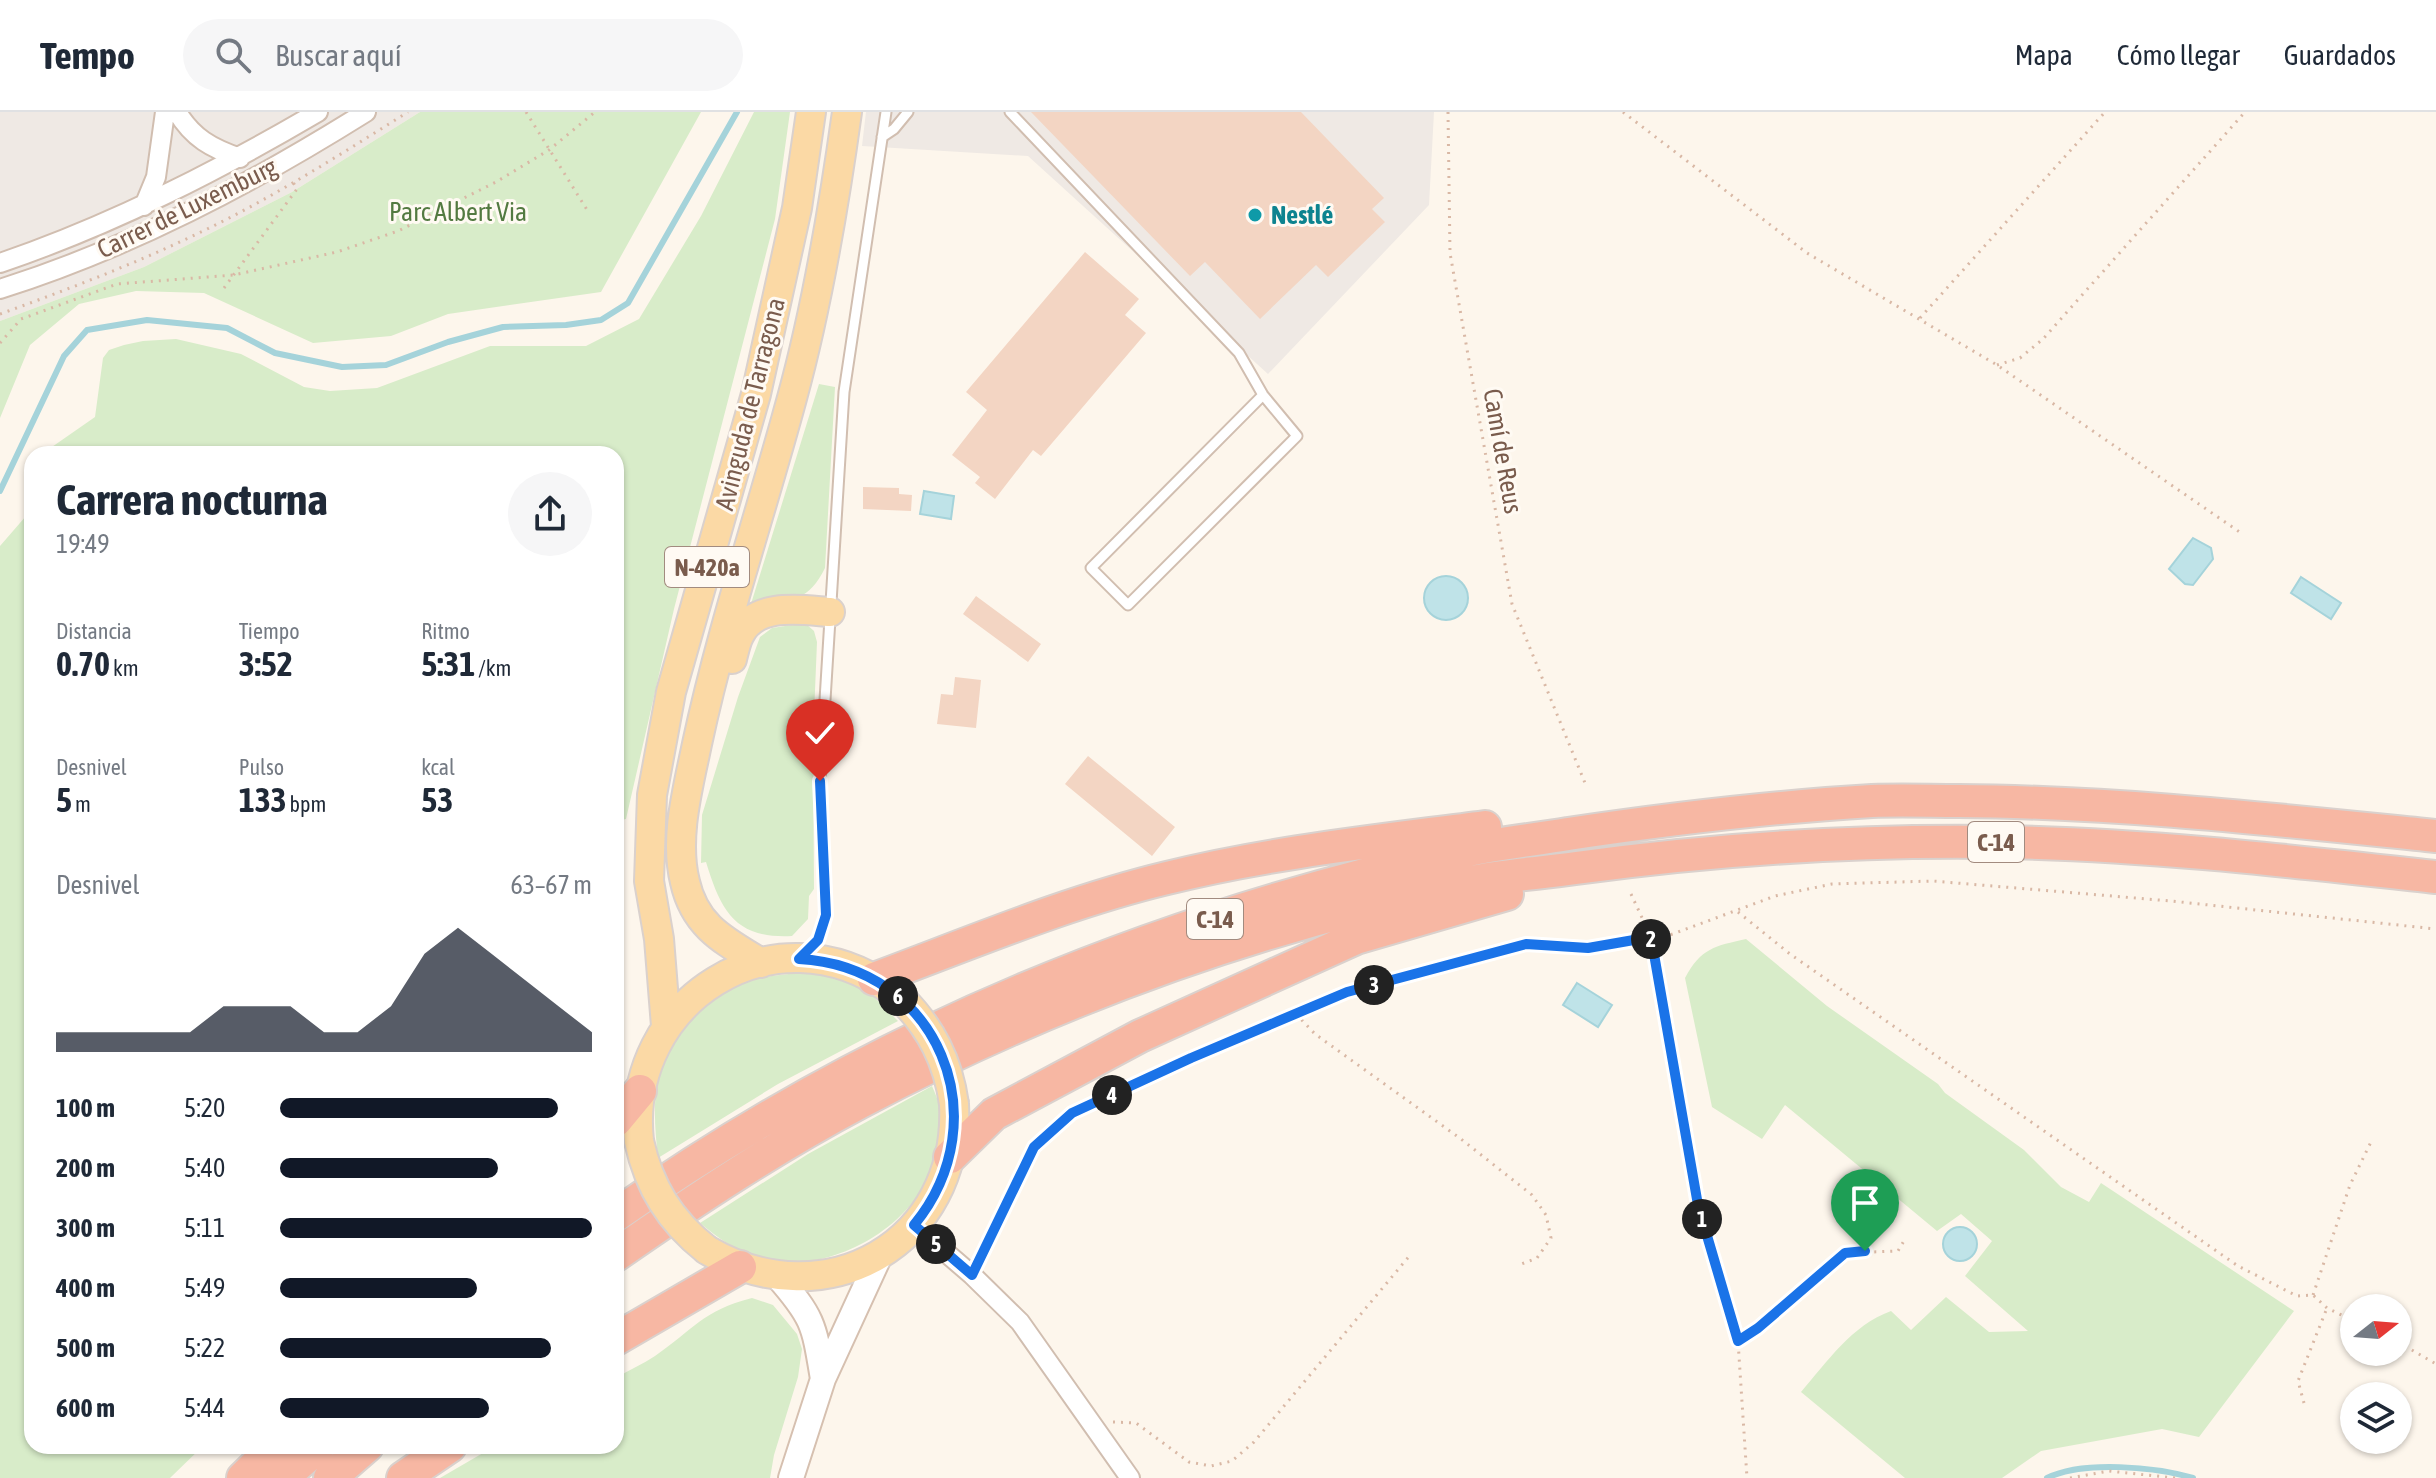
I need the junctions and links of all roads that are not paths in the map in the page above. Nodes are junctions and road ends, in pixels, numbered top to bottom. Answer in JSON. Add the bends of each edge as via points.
{"nodes":[{"id":1,"x":165,"y":112,"type":"edge"},
{"id":2,"x":177,"y":112,"type":"edge"},
{"id":3,"x":318,"y":112,"type":"edge"},
{"id":4,"x":366,"y":112,"type":"edge"},
{"id":5,"x":811,"y":112,"type":"edge"},
{"id":6,"x":847,"y":112,"type":"edge"},
{"id":7,"x":886,"y":112,"type":"edge"},
{"id":8,"x":908,"y":112,"type":"edge"},
{"id":9,"x":1010,"y":112,"type":"edge"},
{"id":10,"x":882,"y":137,"type":"junction"},
{"id":11,"x":240,"y":158,"type":"junction"},
{"id":12,"x":144,"y":206,"type":"junction"},
{"id":13,"x":0,"y":263,"type":"edge"},
{"id":14,"x":0,"y":289,"type":"edge"},
{"id":15,"x":1263,"y":395,"type":"junction"},
{"id":16,"x":830,"y":612,"type":"junction"},
{"id":17,"x":686,"y":796,"type":"junction"},
{"id":18,"x":1874,"y":801,"type":"junction"},
{"id":19,"x":2436,"y":836,"type":"edge"},
{"id":20,"x":1556,"y":871,"type":"junction"},
{"id":21,"x":2436,"y":877,"type":"edge"},
{"id":22,"x":799,"y":959,"type":"junction"},
{"id":23,"x":761,"y":963,"type":"junction"},
{"id":24,"x":874,"y":979,"type":"junction"},
{"id":25,"x":666,"y":1026,"type":"junction"},
{"id":26,"x":640,"y":1091,"type":"joint"},
{"id":27,"x":628,"y":1130,"type":"edge"},
{"id":28,"x":950,"y":1157,"type":"junction"},
{"id":29,"x":624,"y":1209,"type":"edge"},
{"id":30,"x":914,"y":1225,"type":"junction"},
{"id":31,"x":624,"y":1249,"type":"edge"},
{"id":32,"x":881,"y":1253,"type":"junction"},
{"id":33,"x":740,"y":1267,"type":"junction"},
{"id":34,"x":777,"y":1276,"type":"junction"},
{"id":35,"x":624,"y":1334,"type":"edge"},
{"id":36,"x":823,"y":1379,"type":"junction"},
{"id":37,"x":268,"y":1454,"type":"edge"},
{"id":38,"x":310,"y":1454,"type":"edge"},
{"id":39,"x":358,"y":1454,"type":"edge"},
{"id":40,"x":438,"y":1454,"type":"edge"},
{"id":41,"x":243,"y":1478,"type":"edge"},
{"id":42,"x":282,"y":1478,"type":"edge"},
{"id":43,"x":330,"y":1478,"type":"edge"},
{"id":44,"x":403,"y":1478,"type":"edge"},
{"id":45,"x":791,"y":1478,"type":"edge"},
{"id":46,"x":1130,"y":1478,"type":"edge"}],
"edges":[{"from":1,"to":12,"type":"street","via":[[156,177]]},
{"from":2,"to":11,"type":"street","via":[[193,136]]},
{"from":3,"to":11,"type":"street","name":"Carrer de Luxemburg"},
{"from":4,"to":14,"type":"street","name":"Carrer de Luxemburg","via":[[151,230]]},
{"from":5,"to":25,"type":"main road","name":"Avinguda de Tarragona","number":"N-420a","via":[[797,208],[756,394],[671,692],[652,795],[649,881]]},
{"from":6,"to":17,"type":"main road","name":"Avinguda de Tarragona","number":"N-420a","via":[[834,206],[793,394],[708,693]]},
{"from":7,"to":10,"type":"lane"},
{"from":8,"to":10,"type":"lane"},
{"from":9,"to":15,"type":"lane","via":[[1239,353]]},
{"from":10,"to":16,"type":"lane","via":[[844,392]]},
{"from":11,"to":12,"type":"street","name":"Carrer de Luxemburg"},
{"from":12,"to":13,"type":"street","name":"Carrer de Luxemburg"},
{"from":15,"to":15,"type":"lane","via":[[1091,568],[1128,605],[1297,436]]},
{"from":16,"to":17,"type":"main road","via":[[765,612],[741,631]]},
{"from":16,"to":22,"type":"lane","via":[[820,781],[826,915],[818,940]]},
{"from":17,"to":23,"type":"main road","name":"Avinguda de Tarragona","number":"N-420a","via":[[682,861],[692,902],[717,937]]},
{"from":18,"to":19,"type":"highway","number":"C-14","via":[[2036,801]]},
{"from":18,"to":24,"type":"highway","via":[[1832,792],[1661,804],[1278,855],[1166,878],[1046,914]]},
{"from":18,"to":29,"type":"highway","number":"C-14","via":[[1663,820],[1468,850],[1302,891],[1121,949],[984,1005],[839,1076],[682,1168]]},
{"from":20,"to":21,"type":"highway","number":"C-14","via":[[1813,844],[1995,842],[2108,846]]},
{"from":20,"to":28,"type":"highway","via":[[1533,886],[1356,938],[1140,1036],[994,1114]]},
{"from":20,"to":31,"type":"highway","number":"C-14","via":[[1468,882],[1312,920],[1118,983],[1000,1032],[856,1104],[703,1195]]},
{"from":22,"to":23,"type":"main road"},
{"from":22,"to":24,"type":"main road","via":[[830,962]]},
{"from":23,"to":25,"type":"main road","via":[[708,985]]},
{"from":24,"to":28,"type":"main road","bridge":true,"via":[[915,1012],[938,1046],[954,1104]]},
{"from":25,"to":26,"type":"main road","via":[[649,1057]]},
{"from":26,"to":27,"type":"highway"},
{"from":27,"to":33,"type":"main road","bridge":true,"via":[[662,1203],[682,1228],[707,1250]]},
{"from":28,"to":30,"type":"main road","via":[[933,1200]]},
{"from":30,"to":32,"type":"main road"},
{"from":30,"to":46,"type":"street","via":[[1020,1322]]},
{"from":32,"to":34,"type":"main road","via":[[831,1274]]},
{"from":32,"to":36,"type":"main road"},
{"from":33,"to":34,"type":"main road"},
{"from":33,"to":35,"type":"highway"},
{"from":34,"to":36,"type":"main road","via":[[814,1325]]},
{"from":36,"to":45,"type":"main road"},
{"from":37,"to":41,"type":"highway"},
{"from":38,"to":42,"type":"highway"},
{"from":39,"to":43,"type":"highway"},
{"from":40,"to":44,"type":"highway"}]}
